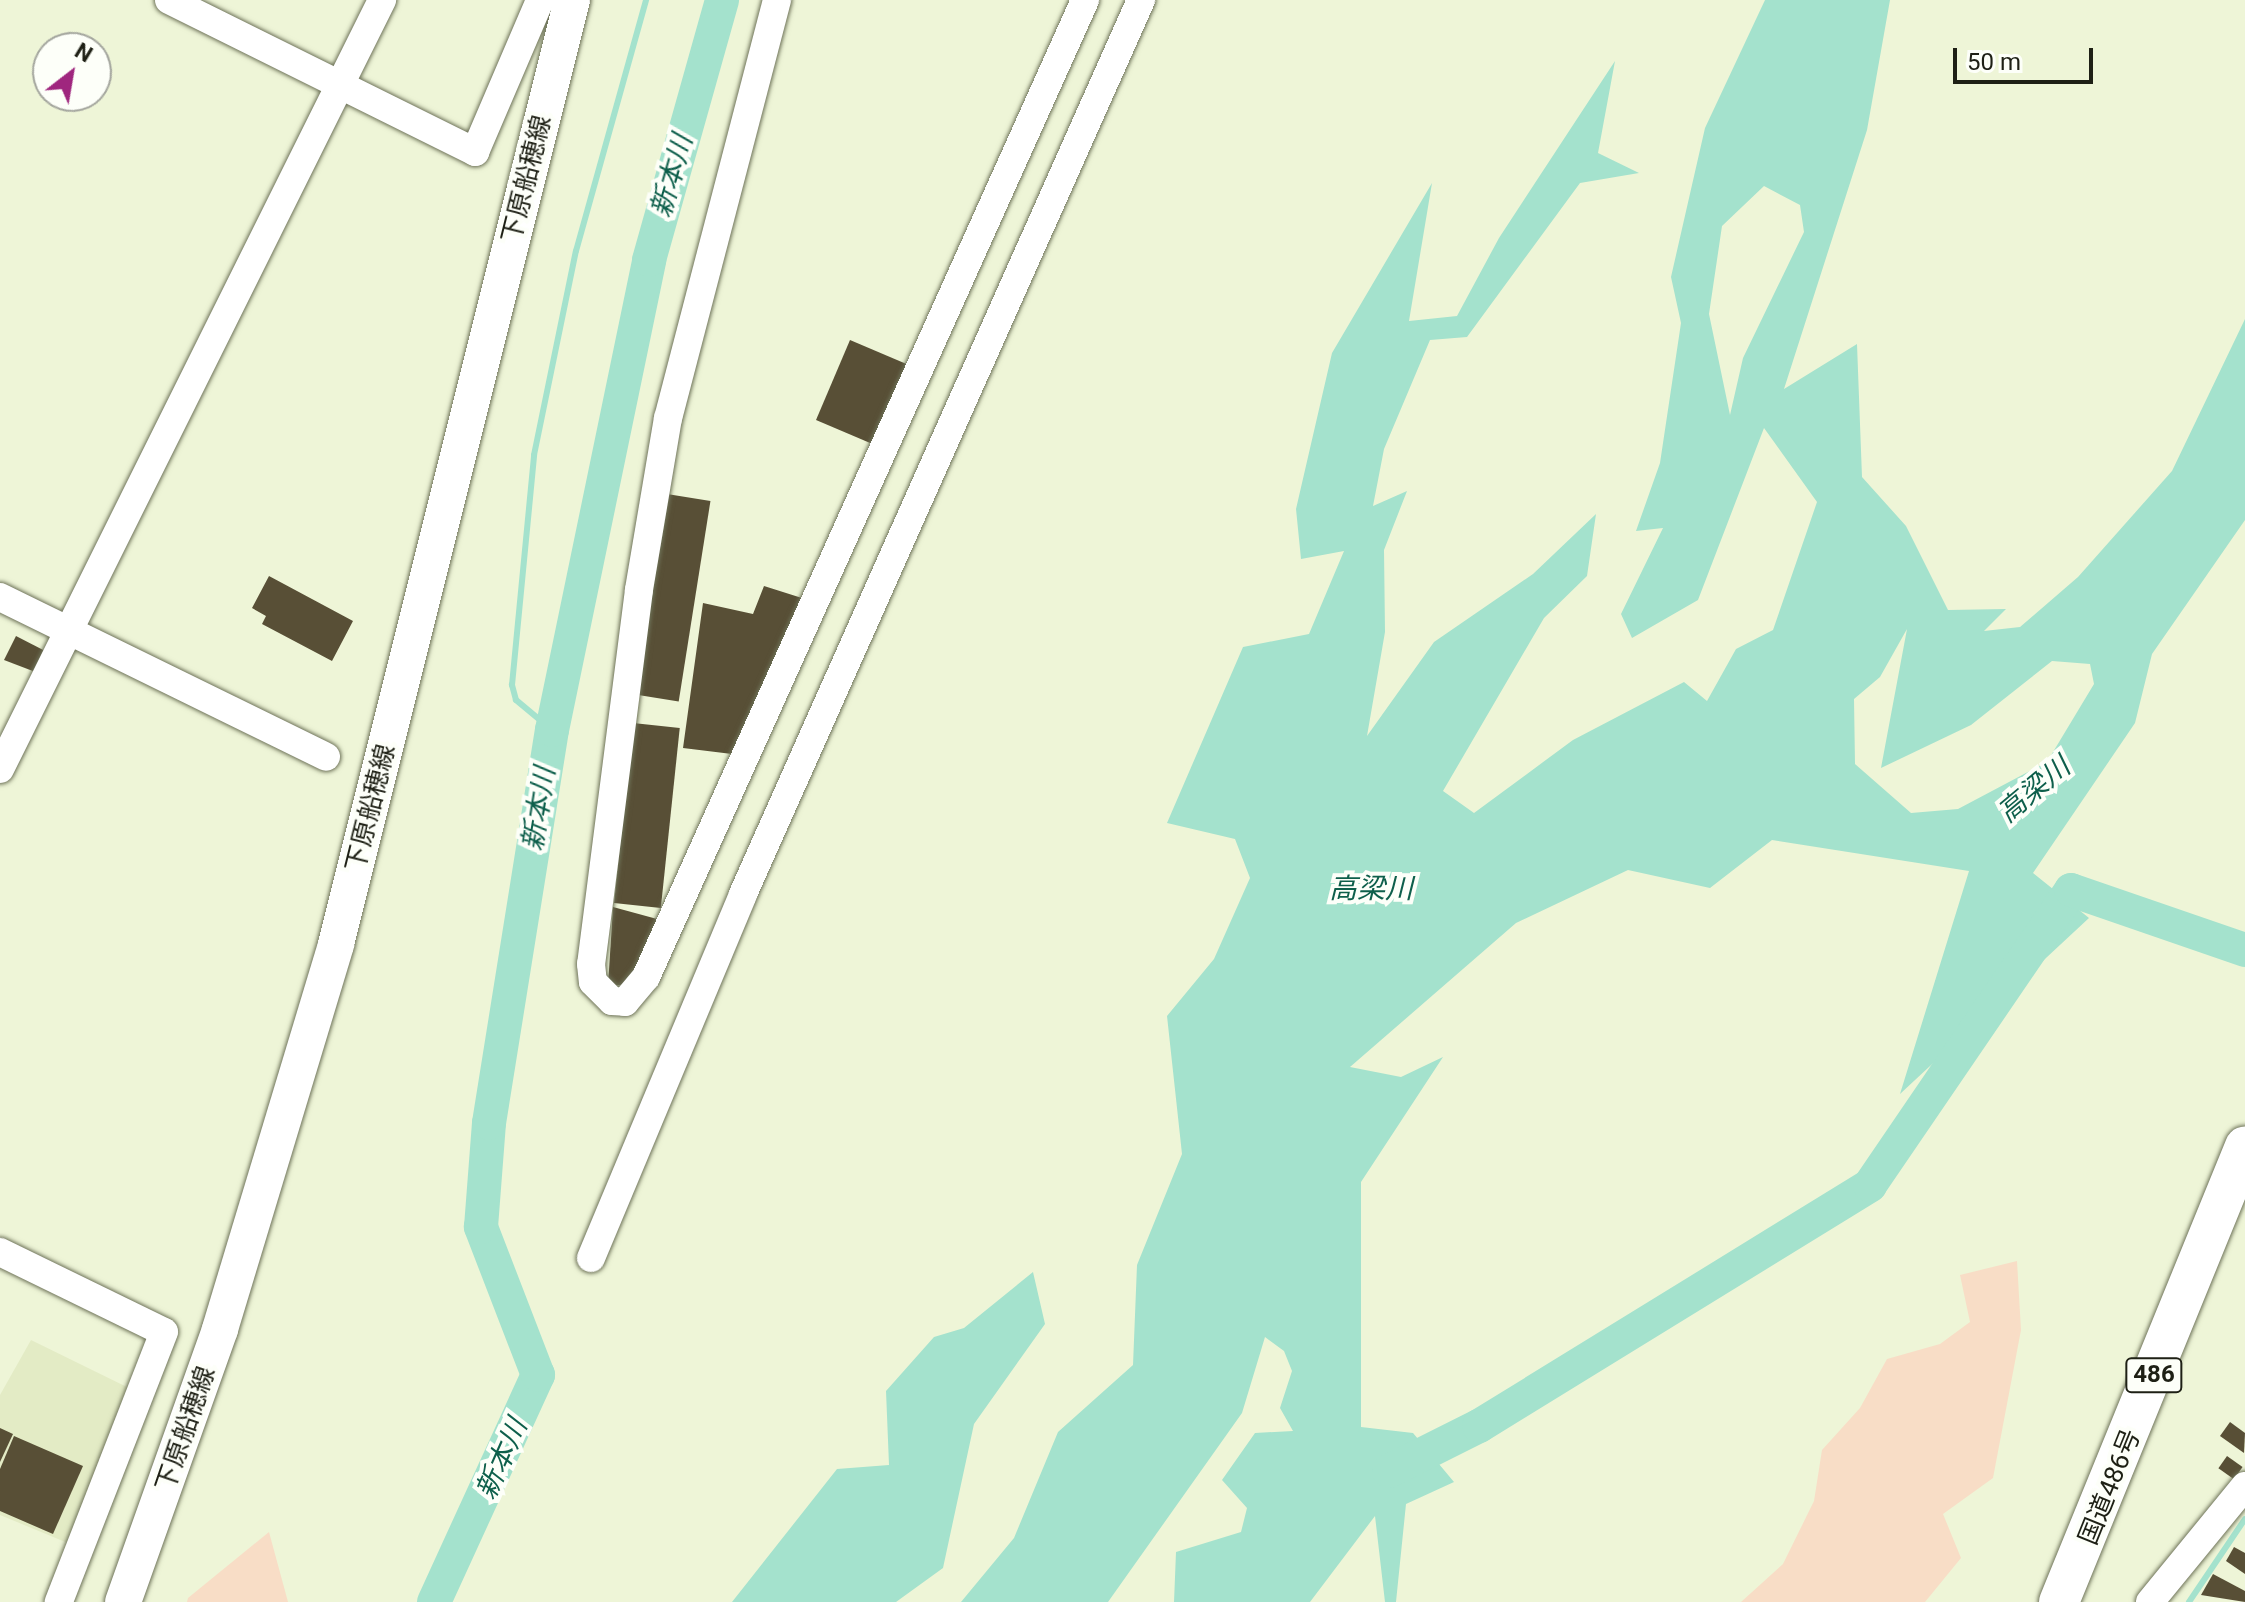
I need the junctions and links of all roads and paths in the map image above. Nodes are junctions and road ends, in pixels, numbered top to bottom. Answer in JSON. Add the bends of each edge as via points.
{"nodes":[{"id":1,"x":169,"y":0,"type":"edge"},
{"id":2,"x":382,"y":0,"type":"edge"},
{"id":3,"x":540,"y":0,"type":"edge"},
{"id":4,"x":572,"y":0,"type":"edge"},
{"id":5,"x":777,"y":0,"type":"edge"},
{"id":6,"x":1085,"y":0,"type":"edge"},
{"id":7,"x":1141,"y":0,"type":"edge"},
{"id":8,"x":341,"y":84,"type":"junction"},
{"id":9,"x":0,"y":597,"type":"edge"},
{"id":10,"x":74,"y":633,"type":"junction"},
{"id":11,"x":326,"y":757,"type":"dead end"},
{"id":12,"x":0,"y":769,"type":"edge"},
{"id":13,"x":2245,"y":1147,"type":"edge"},
{"id":14,"x":0,"y":1252,"type":"edge"},
{"id":15,"x":591,"y":1258,"type":"dead end"},
{"id":16,"x":2244,"y":1490,"type":"edge"},
{"id":17,"x":59,"y":1602,"type":"edge"},
{"id":18,"x":123,"y":1602,"type":"edge"},
{"id":19,"x":2059,"y":1602,"type":"edge"},
{"id":20,"x":2150,"y":1602,"type":"edge"}],
"edges":[{"from":1,"to":8,"type":"street"},
{"from":2,"to":8,"type":"street"},
{"from":3,"to":8,"type":"street","via":[[475,152]]},
{"from":4,"to":18,"type":"main road","name":"下原船穂線","via":[[336,944],[220,1329]]},
{"from":5,"to":6,"type":"street","via":[[668,418],[639,590],[591,964],[593,982],[612,1001],[625,1002],[646,977]]},
{"from":7,"to":15,"type":"street","via":[[749,880]]},
{"from":8,"to":10,"type":"street"},
{"from":9,"to":10,"type":"street"},
{"from":10,"to":11,"type":"street"},
{"from":10,"to":12,"type":"street"},
{"from":13,"to":19,"type":"highway","name":"国道486号","number":"486"},
{"from":14,"to":17,"type":"street","via":[[164,1332]]},
{"from":16,"to":20,"type":"street"}]}
